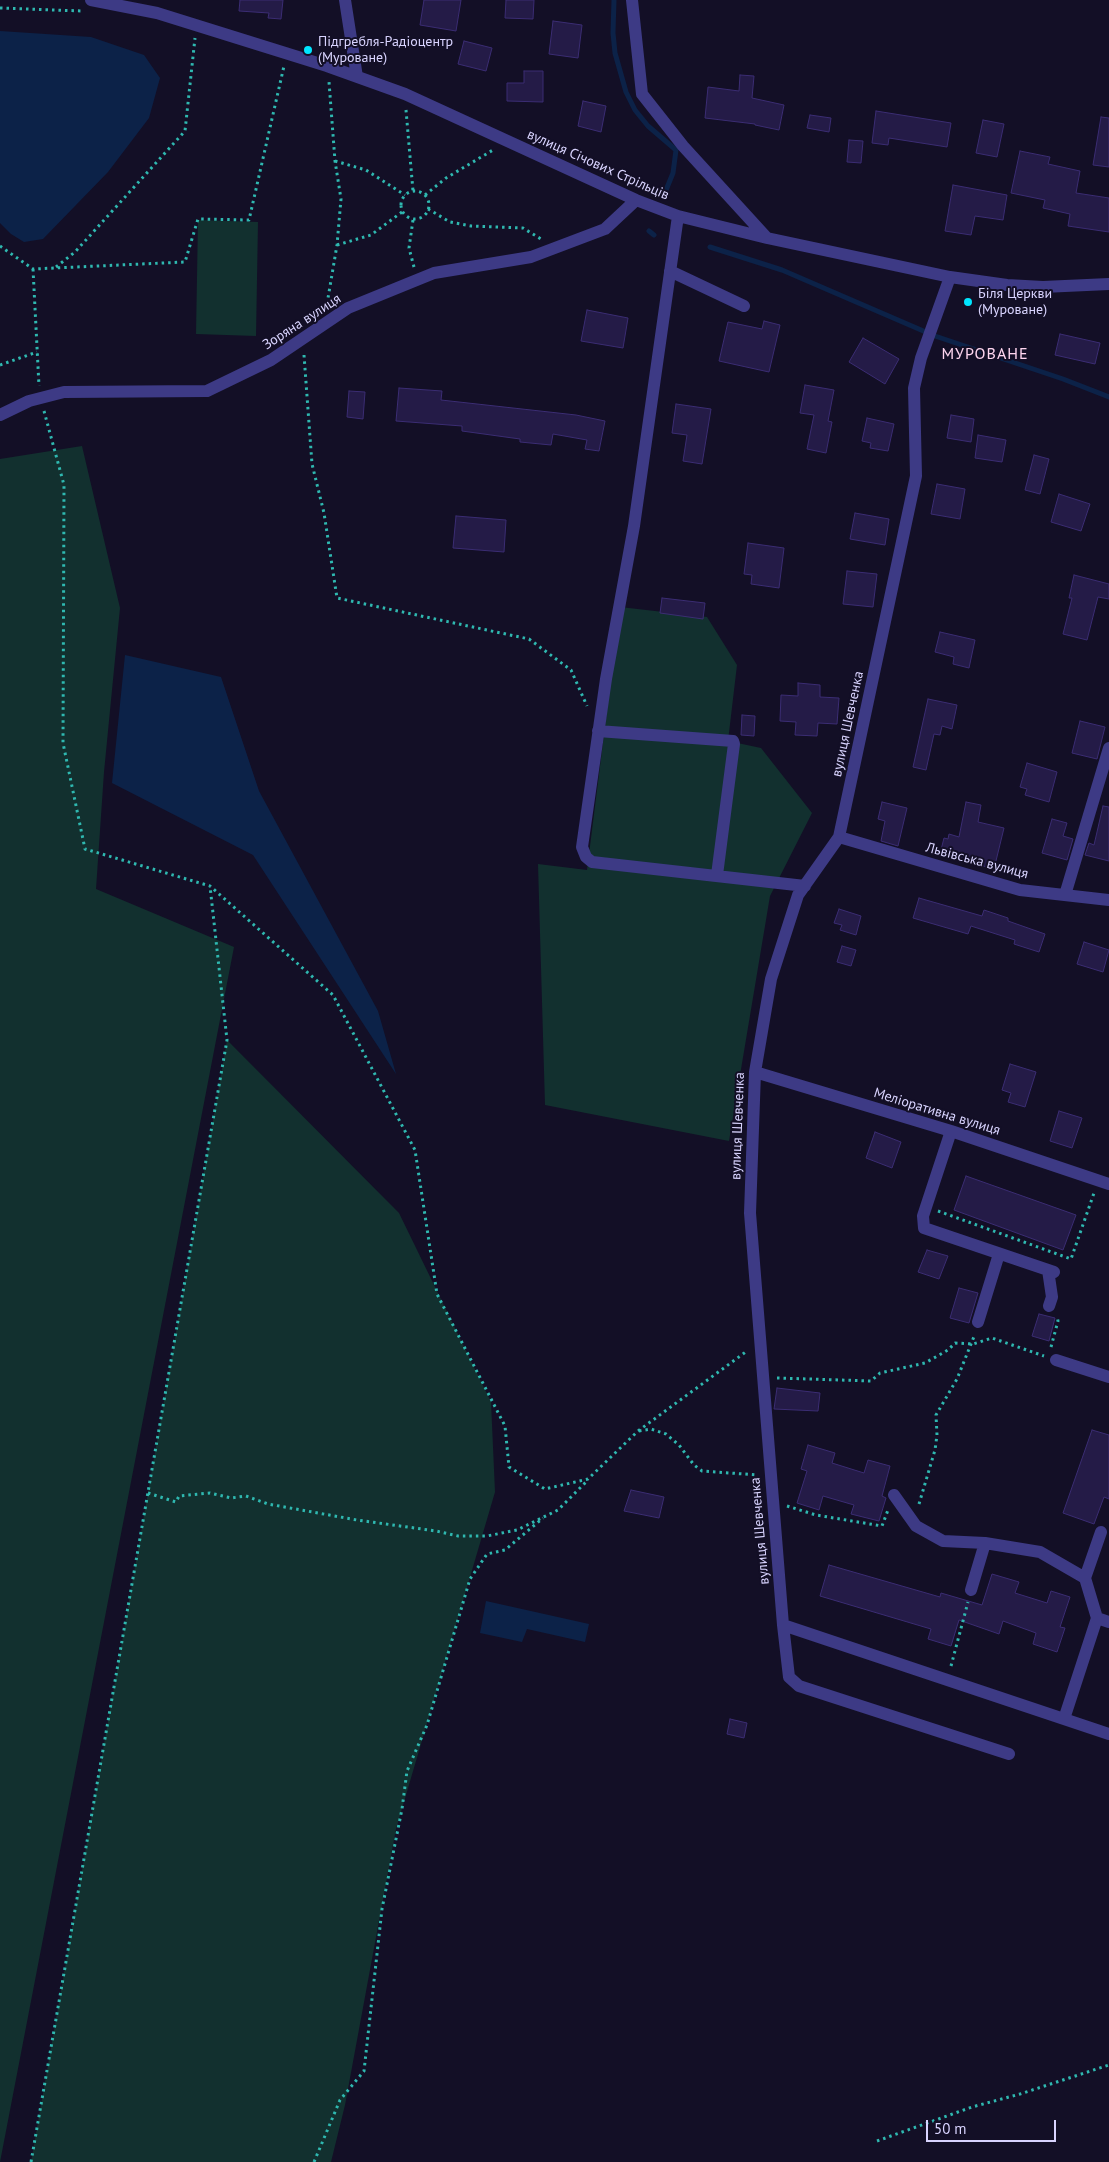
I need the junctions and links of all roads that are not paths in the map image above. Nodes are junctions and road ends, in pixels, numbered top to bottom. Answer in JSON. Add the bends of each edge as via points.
{"nodes":[{"id":1,"x":91,"y":0,"type":"edge"},
{"id":2,"x":345,"y":0,"type":"edge"},
{"id":3,"x":632,"y":0,"type":"edge"},
{"id":4,"x":358,"y":77,"type":"junction"},
{"id":5,"x":636,"y":200,"type":"junction"},
{"id":6,"x":678,"y":216,"type":"junction"},
{"id":7,"x":767,"y":238,"type":"junction"},
{"id":8,"x":670,"y":272,"type":"junction"},
{"id":9,"x":950,"y":277,"type":"junction"},
{"id":10,"x":1109,"y":284,"type":"edge"},
{"id":11,"x":744,"y":306,"type":"dead end"},
{"id":12,"x":0,"y":415,"type":"edge"},
{"id":13,"x":598,"y":731,"type":"junction"},
{"id":14,"x":1109,"y":748,"type":"edge"},
{"id":15,"x":839,"y":837,"type":"junction"},
{"id":16,"x":717,"y":875,"type":"junction"},
{"id":17,"x":805,"y":886,"type":"junction"},
{"id":18,"x":1065,"y":895,"type":"junction"},
{"id":19,"x":1109,"y":900,"type":"edge"},
{"id":20,"x":755,"y":1072,"type":"junction"},
{"id":21,"x":951,"y":1131,"type":"junction"},
{"id":22,"x":1104,"y":1182,"type":"edge"},
{"id":23,"x":999,"y":1254,"type":"junction"},
{"id":24,"x":1050,"y":1301,"type":"road end"},
{"id":25,"x":978,"y":1322,"type":"road end"},
{"id":26,"x":1056,"y":1360,"type":"road end"},
{"id":27,"x":1109,"y":1377,"type":"edge"},
{"id":28,"x":894,"y":1495,"type":"road end"},
{"id":29,"x":1101,"y":1532,"type":"dead end"},
{"id":30,"x":985,"y":1543,"type":"junction"},
{"id":31,"x":1085,"y":1578,"type":"junction"},
{"id":32,"x":972,"y":1590,"type":"road end"},
{"id":33,"x":1103,"y":1620,"type":"edge"},
{"id":34,"x":783,"y":1625,"type":"junction"},
{"id":35,"x":1064,"y":1719,"type":"junction"},
{"id":36,"x":1109,"y":1734,"type":"edge"},
{"id":37,"x":1009,"y":1754,"type":"dead end"}],
"edges":[{"from":1,"to":4,"type":"street","name":"вулиця Січових Стрільців","via":[[157,13]]},
{"from":2,"to":4,"type":"street"},
{"from":3,"to":7,"type":"street","via":[[642,94],[683,146]]},
{"from":4,"to":5,"type":"street","name":"вулиця Січових Стрільців","via":[[405,94]]},
{"from":5,"to":6,"type":"street","name":"вулиця Січових Стрільців"},
{"from":5,"to":12,"type":"street","name":"Зоряна вулиця","via":[[605,229],[557,248],[531,257],[434,273],[348,308],[271,360],[207,391],[64,392]]},
{"from":6,"to":7,"type":"street","name":"вулиця Січових Стрільців"},
{"from":6,"to":8,"type":"street"},
{"from":7,"to":9,"type":"street","name":"вулиця Січових Стрільців"},
{"from":8,"to":11,"type":"street"},
{"from":8,"to":13,"type":"street","via":[[634,526]]},
{"from":9,"to":10,"type":"street","name":"вулиця Січових Стрільців","via":[[1043,287]]},
{"from":9,"to":15,"type":"street","name":"вулиця Шевченка","via":[[921,358],[914,388],[916,476]]},
{"from":13,"to":16,"type":"street","via":[[582,847],[586,857],[592,862]]},
{"from":13,"to":16,"type":"street","via":[[733,741]]},
{"from":14,"to":18,"type":"street"},
{"from":15,"to":17,"type":"street","name":"вулиця Шевченка"},
{"from":15,"to":18,"type":"street","name":"Львівська вулиця","via":[[1020,890]]},
{"from":16,"to":17,"type":"street"},
{"from":17,"to":20,"type":"street","name":"вулиця Шевченка","via":[[798,895],[770,979]]},
{"from":18,"to":19,"type":"street","name":"Львівська вулиця"},
{"from":20,"to":21,"type":"street","name":"Меліоративна вулиця"},
{"from":20,"to":34,"type":"street","name":"вулиця Шевченка","via":[[750,1213]]},
{"from":21,"to":22,"type":"street","name":"Меліоративна вулиця"},
{"from":21,"to":23,"type":"street","via":[[923,1216],[924,1228]]},
{"from":23,"to":24,"type":"street","via":[[1051,1271]]},
{"from":23,"to":25,"type":"street"},
{"from":26,"to":27,"type":"street"},
{"from":28,"to":30,"type":"street","via":[[916,1526],[943,1542]]},
{"from":29,"to":31,"type":"street"},
{"from":30,"to":31,"type":"street","via":[[1040,1552]]},
{"from":30,"to":32,"type":"street"},
{"from":31,"to":33,"type":"street"},
{"from":33,"to":35,"type":"street"},
{"from":34,"to":35,"type":"street"},
{"from":34,"to":37,"type":"street","name":"вулиця Шевченка","via":[[788,1677],[799,1686]]},
{"from":35,"to":36,"type":"street"}]}
